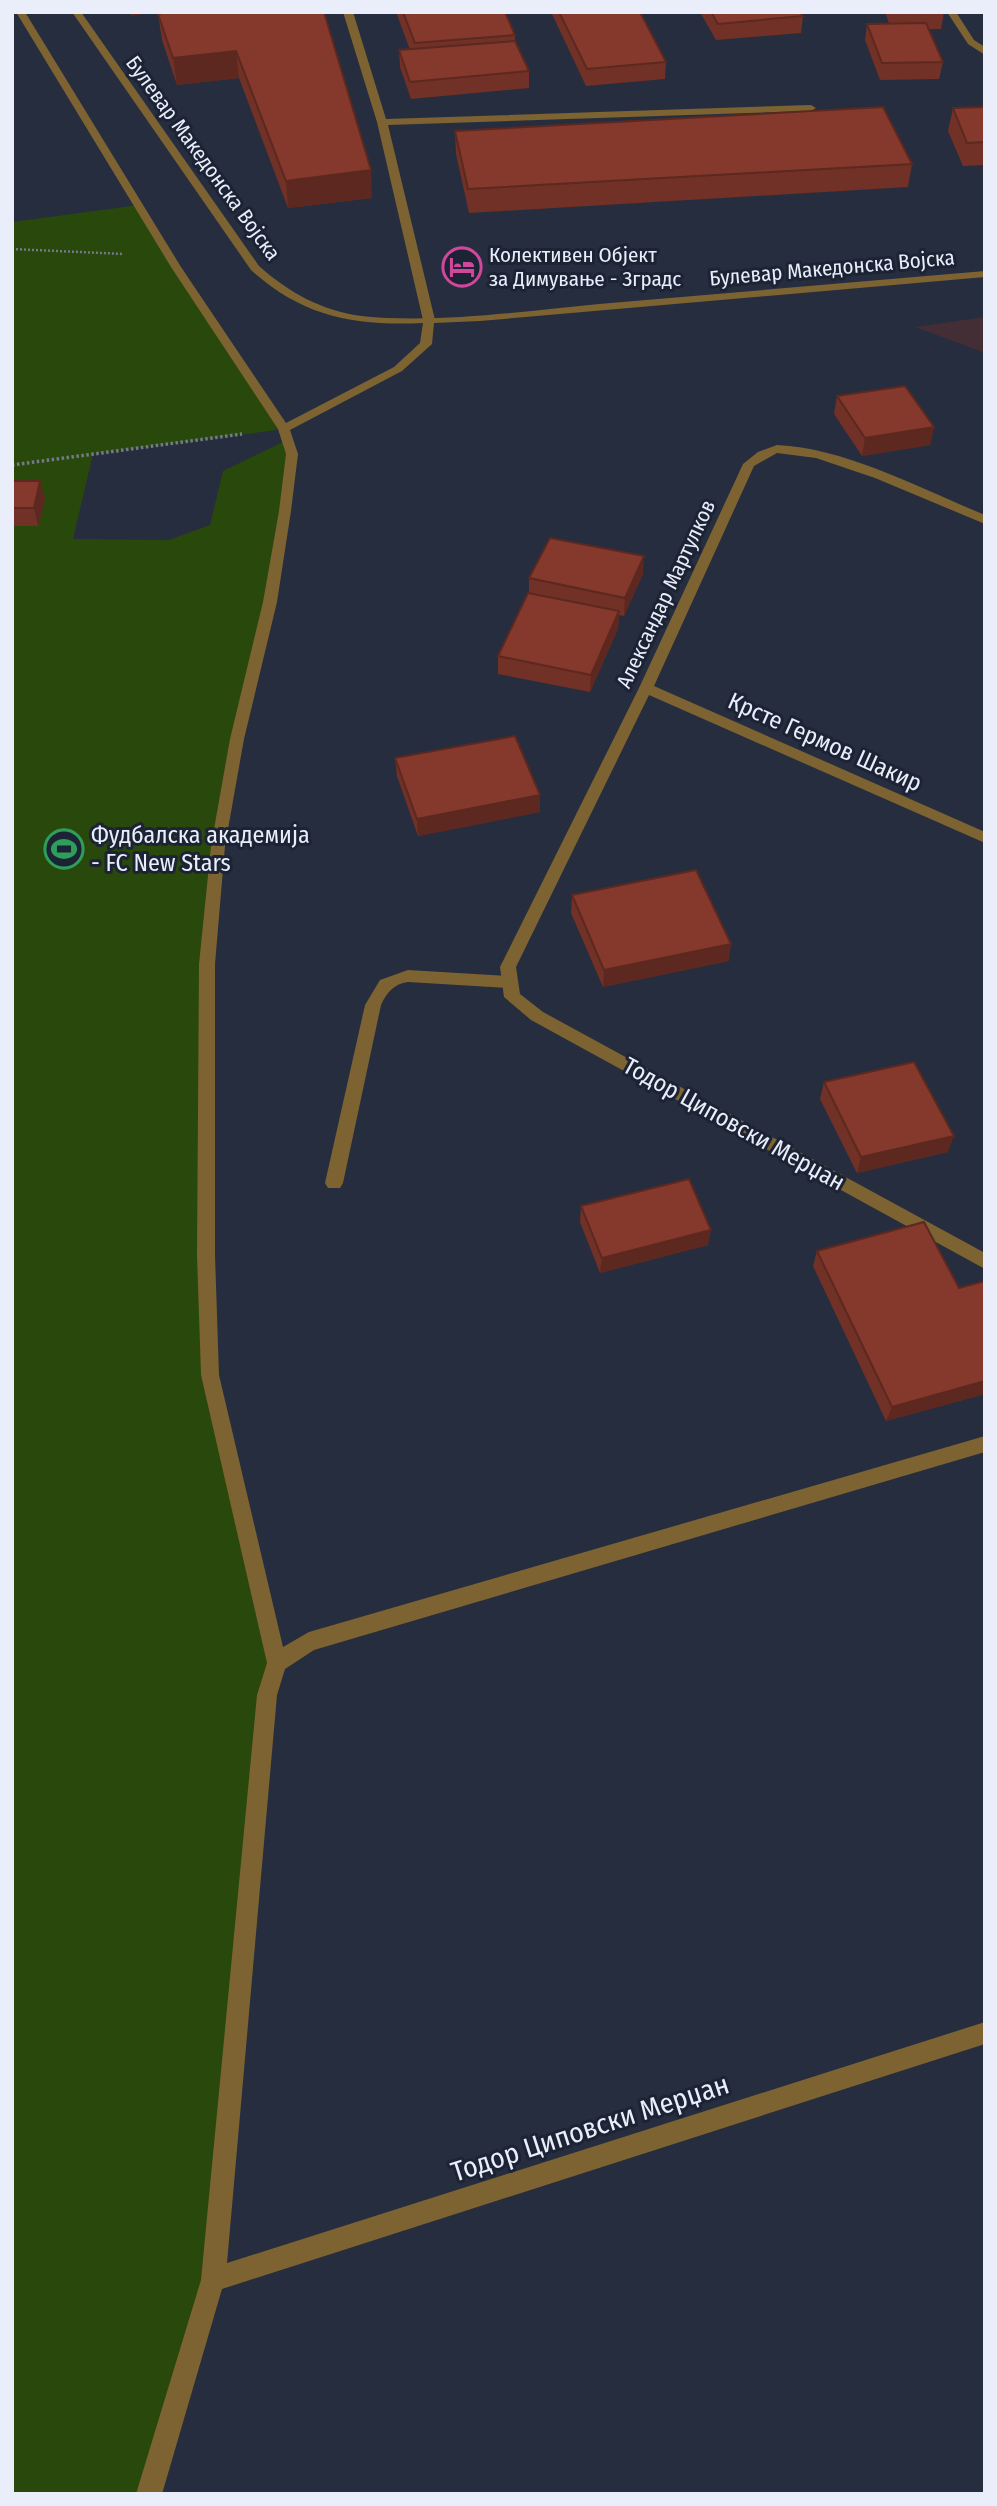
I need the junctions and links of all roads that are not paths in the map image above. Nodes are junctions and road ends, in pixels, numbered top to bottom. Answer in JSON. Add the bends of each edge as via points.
{"nodes":[{"id":1,"x":20,"y":12,"type":"edge"},
{"id":2,"x":76,"y":12,"type":"edge"},
{"id":3,"x":348,"y":12,"type":"edge"},
{"id":4,"x":951,"y":12,"type":"edge"},
{"id":5,"x":985,"y":52,"type":"edge"},
{"id":6,"x":811,"y":107,"type":"dead end"},
{"id":7,"x":382,"y":122,"type":"junction"},
{"id":8,"x":985,"y":274,"type":"edge"},
{"id":9,"x":429,"y":320,"type":"junction"},
{"id":10,"x":284,"y":429,"type":"junction"},
{"id":11,"x":985,"y":520,"type":"edge"},
{"id":12,"x":646,"y":688,"type":"junction"},
{"id":13,"x":985,"y":838,"type":"edge"},
{"id":14,"x":508,"y":975,"type":"junction"},
{"id":15,"x":334,"y":1183,"type":"dead end"},
{"id":16,"x":985,"y":1262,"type":"edge"},
{"id":17,"x":985,"y":1444,"type":"edge"},
{"id":18,"x":277,"y":1663,"type":"junction"},
{"id":19,"x":985,"y":2033,"type":"edge"},
{"id":20,"x":213,"y":2280,"type":"junction"},
{"id":21,"x":149,"y":2494,"type":"edge"}],
"edges":[{"from":1,"to":10,"type":"street","via":[[176,267]]},
{"from":2,"to":9,"type":"street","name":"Булевар Македонска Војска","via":[[264,278],[295,300],[333,313],[380,321]]},
{"from":3,"to":7,"type":"street"},
{"from":4,"to":5,"type":"street","via":[[971,41]]},
{"from":6,"to":7,"type":"street"},
{"from":7,"to":9,"type":"street"},
{"from":8,"to":9,"type":"street","name":"Булевар Македонска Војска"},
{"from":9,"to":10,"type":"street","via":[[426,344],[398,369]]},
{"from":10,"to":18,"type":"street","via":[[292,454],[285,511],[223,819],[207,964],[210,1375]]},
{"from":11,"to":12,"type":"street","name":"Александар Мартулков","via":[[821,455],[779,448],[761,454],[749,464]]},
{"from":12,"to":13,"type":"street","name":"Крсте Гермов Шакир"},
{"from":12,"to":14,"type":"street","name":"Александар Мартулков"},
{"from":14,"to":15,"type":"street","via":[[394,977],[381,988],[373,1005]]},
{"from":14,"to":16,"type":"street","name":"Тодор Циповски Мерџан","via":[[512,997],[537,1016]]},
{"from":17,"to":18,"type":"street","via":[[309,1642]]},
{"from":18,"to":20,"type":"street","via":[[267,1695]]},
{"from":19,"to":20,"type":"street","name":"Тодор Циповски Мерџан"},
{"from":20,"to":21,"type":"street"}]}
